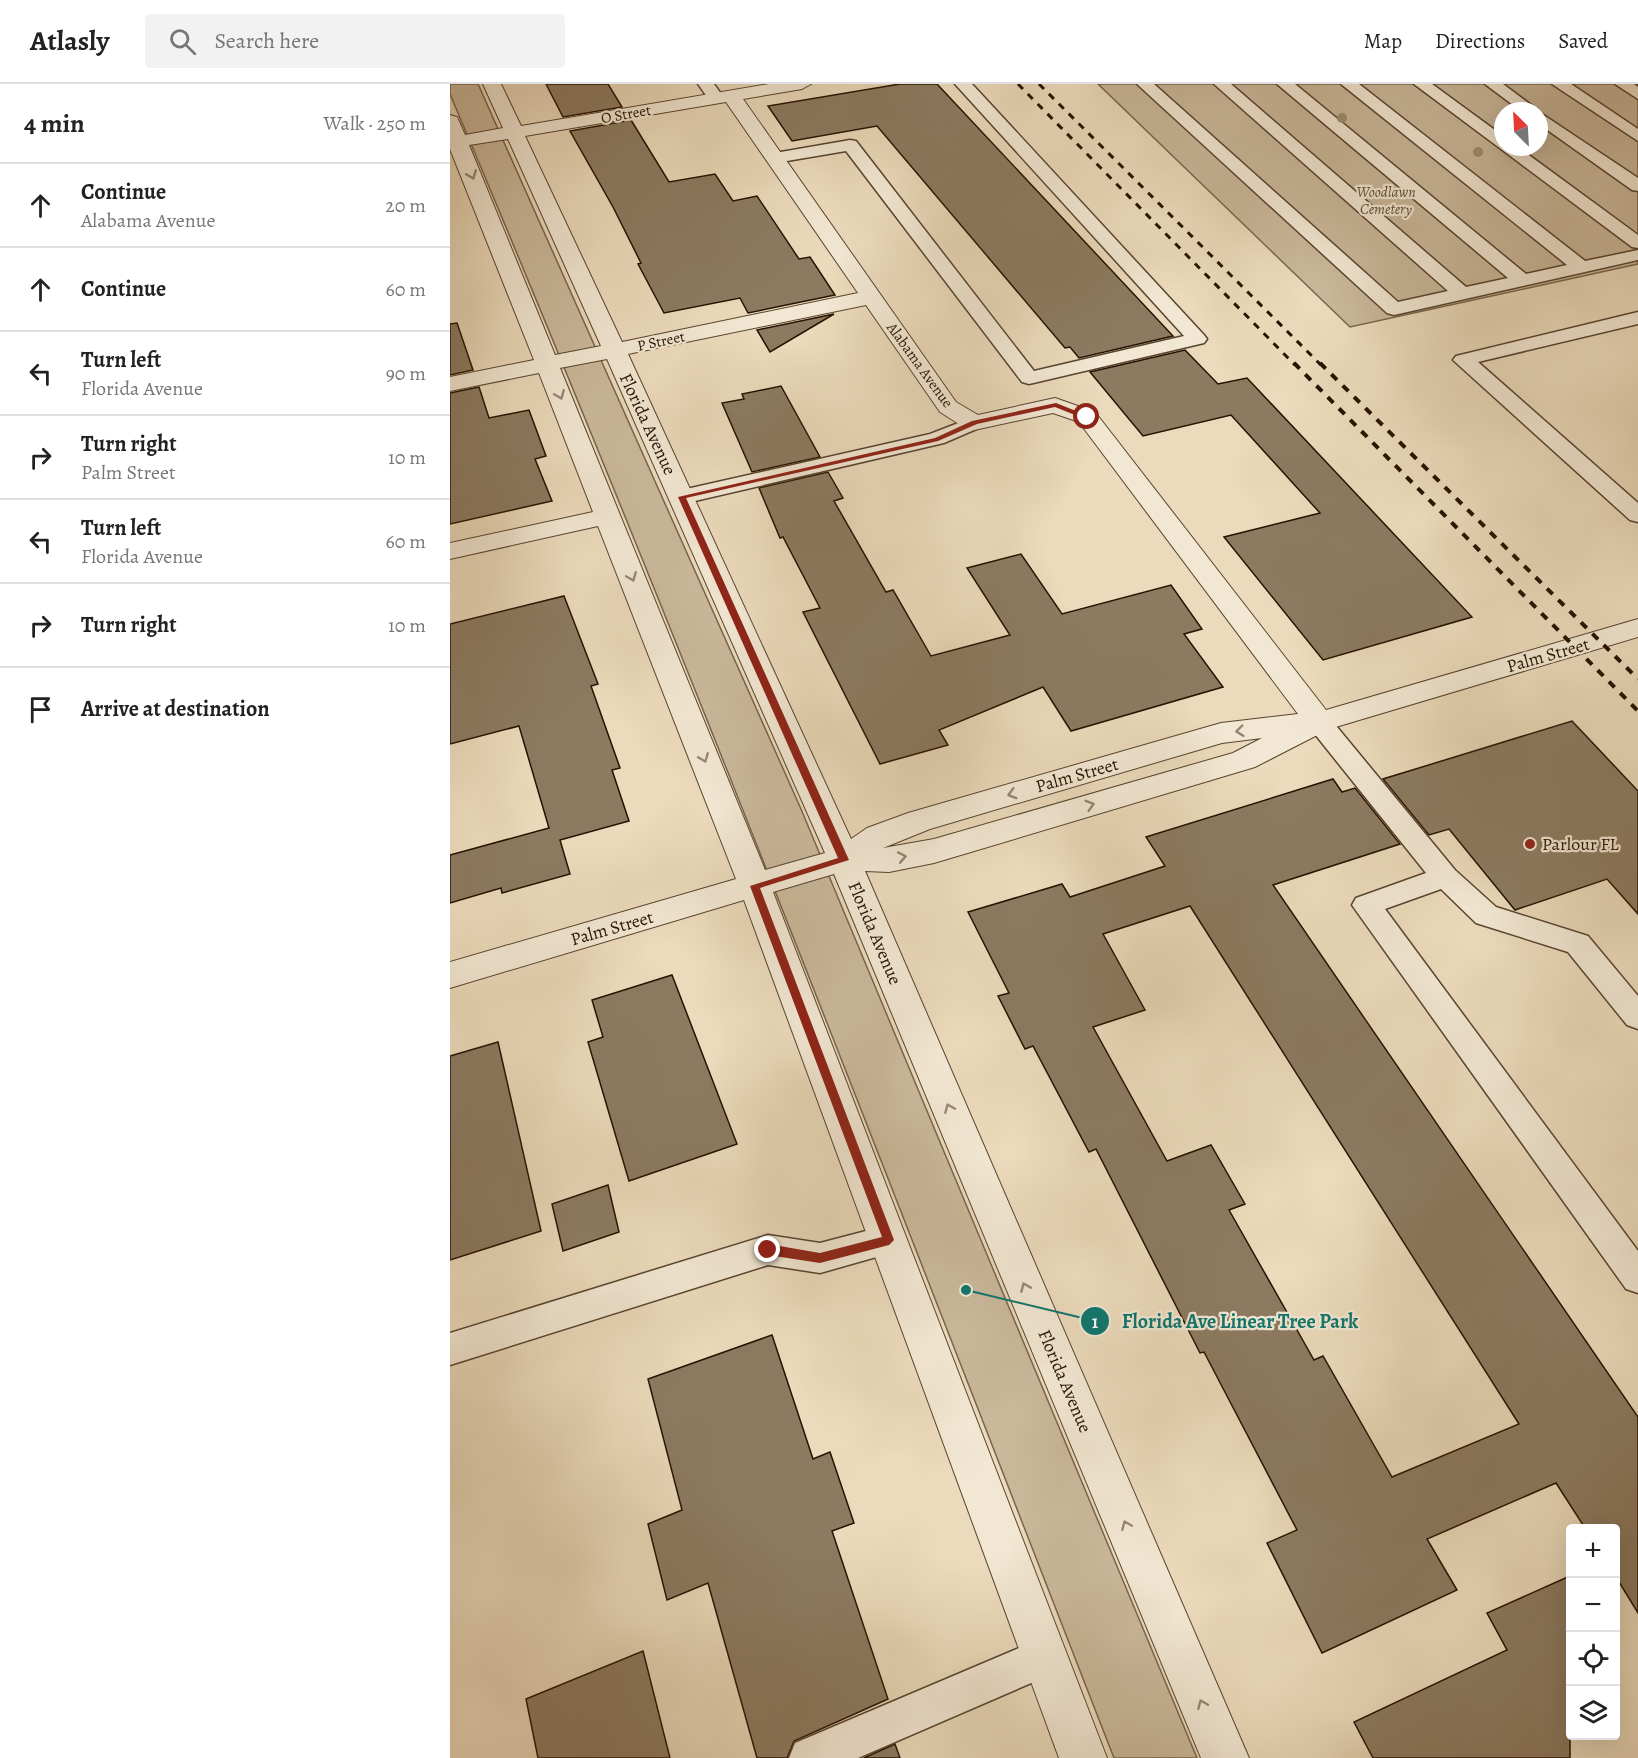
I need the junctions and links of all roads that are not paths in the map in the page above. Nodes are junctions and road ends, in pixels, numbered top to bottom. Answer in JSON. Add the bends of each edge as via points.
{"nodes":[{"id":1,"x":492,"y":84,"type":"edge"},
{"id":2,"x":802,"y":84,"type":"edge"},
{"id":3,"x":963,"y":84,"type":"edge"},
{"id":4,"x":1145,"y":84,"type":"edge"},
{"id":5,"x":1222,"y":84,"type":"edge"},
{"id":6,"x":1285,"y":84,"type":"edge"},
{"id":7,"x":1349,"y":84,"type":"edge"},
{"id":8,"x":1422,"y":84,"type":"edge"},
{"id":9,"x":1493,"y":84,"type":"edge"},
{"id":10,"x":1560,"y":84,"type":"edge"},
{"id":11,"x":1623,"y":84,"type":"edge"},
{"id":12,"x":718,"y":93,"type":"edge"},
{"id":13,"x":1638,"y":94,"type":"edge"},
{"id":14,"x":1518,"y":102,"type":"edge"},
{"id":15,"x":1548,"y":123,"type":"edge"},
{"id":16,"x":513,"y":133,"type":"junction"},
{"id":17,"x":453,"y":135,"type":"edge"},
{"id":18,"x":1638,"y":136,"type":"edge"},
{"id":19,"x":1494,"y":137,"type":"edge"},
{"id":20,"x":1520,"y":156,"type":"edge"},
{"id":21,"x":775,"y":158,"type":"junction"},
{"id":22,"x":1638,"y":186,"type":"edge"},
{"id":23,"x":1638,"y":243,"type":"edge"},
{"id":24,"x":1638,"y":255,"type":"edge"},
{"id":25,"x":1581,"y":267,"type":"junction"},
{"id":26,"x":1522,"y":280,"type":"junction"},
{"id":27,"x":1462,"y":294,"type":"junction"},
{"id":28,"x":872,"y":297,"type":"junction"},
{"id":29,"x":1638,"y":318,"type":"edge"},
{"id":30,"x":614,"y":350,"type":"junction"},
{"id":31,"x":548,"y":364,"type":"junction"},
{"id":32,"x":450,"y":384,"type":"edge"},
{"id":33,"x":975,"y":423,"type":"junction"},
{"id":34,"x":682,"y":497,"type":"junction"},
{"id":35,"x":1634,"y":507,"type":"edge"},
{"id":36,"x":608,"y":516,"type":"junction"},
{"id":37,"x":450,"y":551,"type":"edge"},
{"id":38,"x":1638,"y":628,"type":"edge"},
{"id":39,"x":1319,"y":722,"type":"junction"},
{"id":40,"x":844,"y":860,"type":"junction"},
{"id":41,"x":1445,"y":877,"type":"junction"},
{"id":42,"x":755,"y":886,"type":"junction"},
{"id":43,"x":450,"y":975,"type":"edge"},
{"id":44,"x":1638,"y":1017,"type":"edge"},
{"id":45,"x":889,"y":1240,"type":"junction"},
{"id":46,"x":1638,"y":1278,"type":"edge"},
{"id":47,"x":450,"y":1349,"type":"edge"},
{"id":48,"x":1045,"y":1656,"type":"junction"},
{"id":49,"x":810,"y":1758,"type":"edge"},
{"id":50,"x":1083,"y":1758,"type":"edge"},
{"id":51,"x":1225,"y":1758,"type":"edge"}],
"edges":[{"from":1,"to":16,"type":"street","name":"Florida Avenue"},
{"from":2,"to":12,"type":"street","name":"O Street"},
{"from":3,"to":21,"type":"lane","via":[[1197,339],[1029,378],[850,146]]},
{"from":4,"to":27,"type":"lane","via":[[1394,309]]},
{"from":5,"to":27,"type":"lane"},
{"from":6,"to":26,"type":"lane"},
{"from":7,"to":25,"type":"lane"},
{"from":8,"to":19,"type":"lane"},
{"from":9,"to":14,"type":"lane"},
{"from":10,"to":18,"type":"lane"},
{"from":11,"to":13,"type":"lane"},
{"from":12,"to":16,"type":"street","name":"O Street"},
{"from":12,"to":21,"type":"street","name":"Alabama Avenue"},
{"from":15,"to":22,"type":"lane"},
{"from":16,"to":17,"type":"street","name":"O Street"},
{"from":16,"to":30,"type":"street","name":"Florida Avenue"},
{"from":17,"to":31,"type":"street","one_way":true},
{"from":20,"to":23,"type":"lane"},
{"from":21,"to":28,"type":"street","name":"Alabama Avenue"},
{"from":24,"to":25,"type":"lane"},
{"from":25,"to":26,"type":"lane"},
{"from":26,"to":27,"type":"lane"},
{"from":28,"to":30,"type":"street","name":"P Street"},
{"from":28,"to":33,"type":"street","name":"Alabama Avenue","via":[[948,407]]},
{"from":29,"to":35,"type":"lane","via":[[1462,360]]},
{"from":30,"to":31,"type":"street","name":"P Street"},
{"from":30,"to":34,"type":"street","name":"Florida Avenue"},
{"from":31,"to":32,"type":"street","name":"P Street"},
{"from":31,"to":36,"type":"street","one_way":true},
{"from":33,"to":34,"type":"lane","via":[[938,439]]},
{"from":33,"to":39,"type":"street","via":[[1056,405],[1087,417]]},
{"from":34,"to":40,"type":"street","name":"Florida Avenue"},
{"from":36,"to":37,"type":"street"},
{"from":36,"to":42,"type":"street","one_way":true},
{"from":38,"to":39,"type":"street","name":"Palm Street"},
{"from":39,"to":40,"type":"street","name":"Palm Street","via":[[1244,760],[934,851],[889,860]]},
{"from":39,"to":41,"type":"lane"},
{"from":40,"to":42,"type":"street","name":"Palm Street"},
{"from":51,"to":40,"type":"street","name":"Florida Avenue","one_way":true},
{"from":41,"to":44,"type":"lane","via":[[1486,915],[1578,944]]},
{"from":41,"to":46,"type":"lane","via":[[1366,905]]},
{"from":42,"to":43,"type":"street","name":"Palm Street"},
{"from":42,"to":45,"type":"street"},
{"from":45,"to":47,"type":"lane","via":[[820,1258],[768,1250]]},
{"from":45,"to":48,"type":"street"},
{"from":48,"to":49,"type":"lane"},
{"from":48,"to":50,"type":"street"}]}
